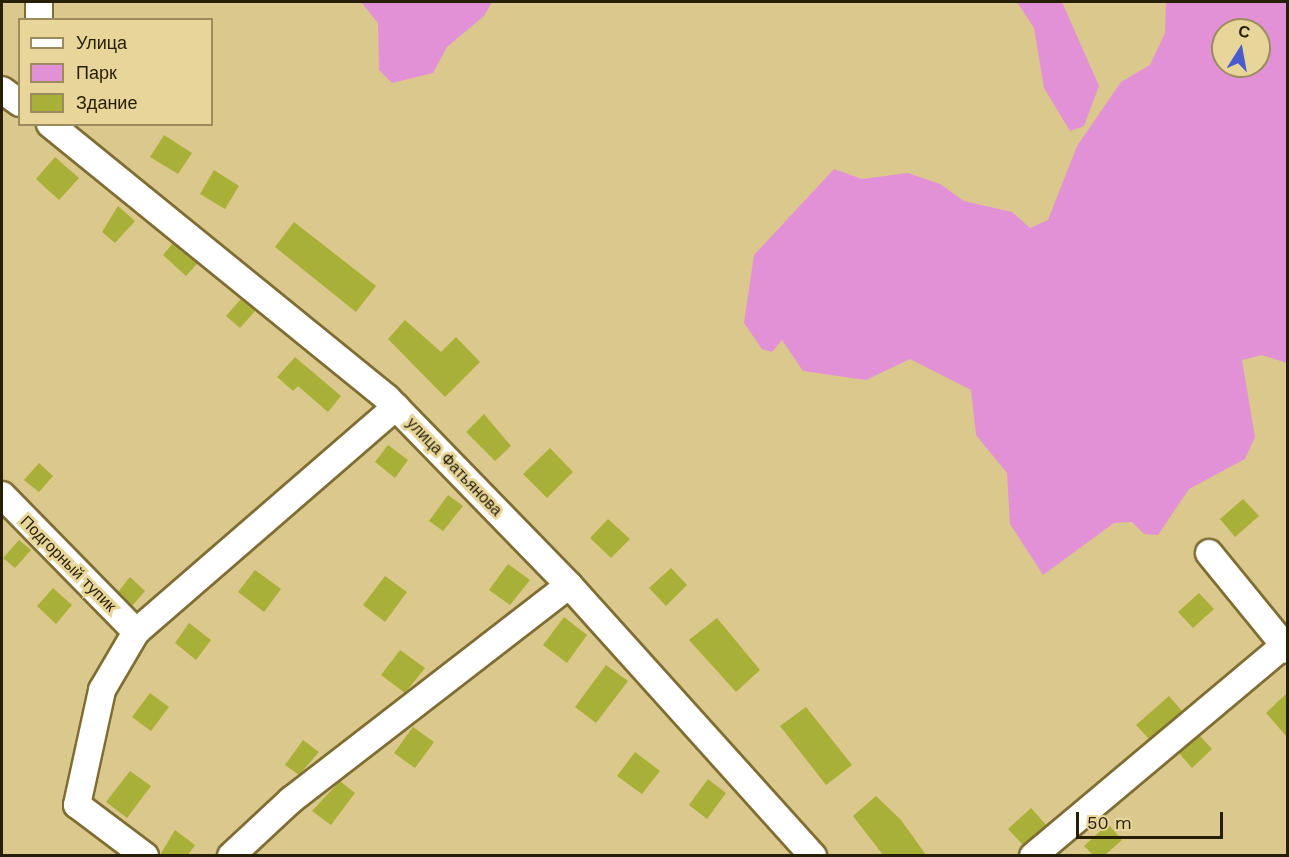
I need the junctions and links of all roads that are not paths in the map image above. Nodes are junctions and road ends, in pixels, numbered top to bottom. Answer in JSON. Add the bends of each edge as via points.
{"nodes":[{"id":1,"x":39,"y":2,"type":"edge"},
{"id":2,"x":39,"y":18,"type":"edge"},
{"id":3,"x":2,"y":90,"type":"edge"},
{"id":4,"x":18,"y":102,"type":"edge"},
{"id":5,"x":54,"y":126,"type":"edge"},
{"id":6,"x":396,"y":407,"type":"junction"},
{"id":7,"x":2,"y":495,"type":"edge"},
{"id":8,"x":1209,"y":553,"type":"dead end"},
{"id":9,"x":569,"y":585,"type":"junction"},
{"id":10,"x":136,"y":632,"type":"junction"},
{"id":11,"x":1286,"y":646,"type":"edge"},
{"id":12,"x":146,"y":855,"type":"edge"},
{"id":13,"x":231,"y":855,"type":"edge"},
{"id":14,"x":813,"y":855,"type":"edge"},
{"id":15,"x":1033,"y":855,"type":"edge"}],
"edges":[{"from":1,"to":2,"type":"street"},
{"from":3,"to":4,"type":"street"},
{"from":5,"to":6,"type":"street","name":"улица Фатьянова"},
{"from":6,"to":9,"type":"street","name":"улица Фатьянова"},
{"from":6,"to":10,"type":"street"},
{"from":7,"to":10,"type":"street","name":"Подгорный тупик"},
{"from":8,"to":11,"type":"street"},
{"from":9,"to":13,"type":"street","via":[[291,800]]},
{"from":9,"to":14,"type":"street","name":"улица Фатьянова"},
{"from":10,"to":12,"type":"street","via":[[102,690],[77,805]]},
{"from":11,"to":15,"type":"street"}]}
